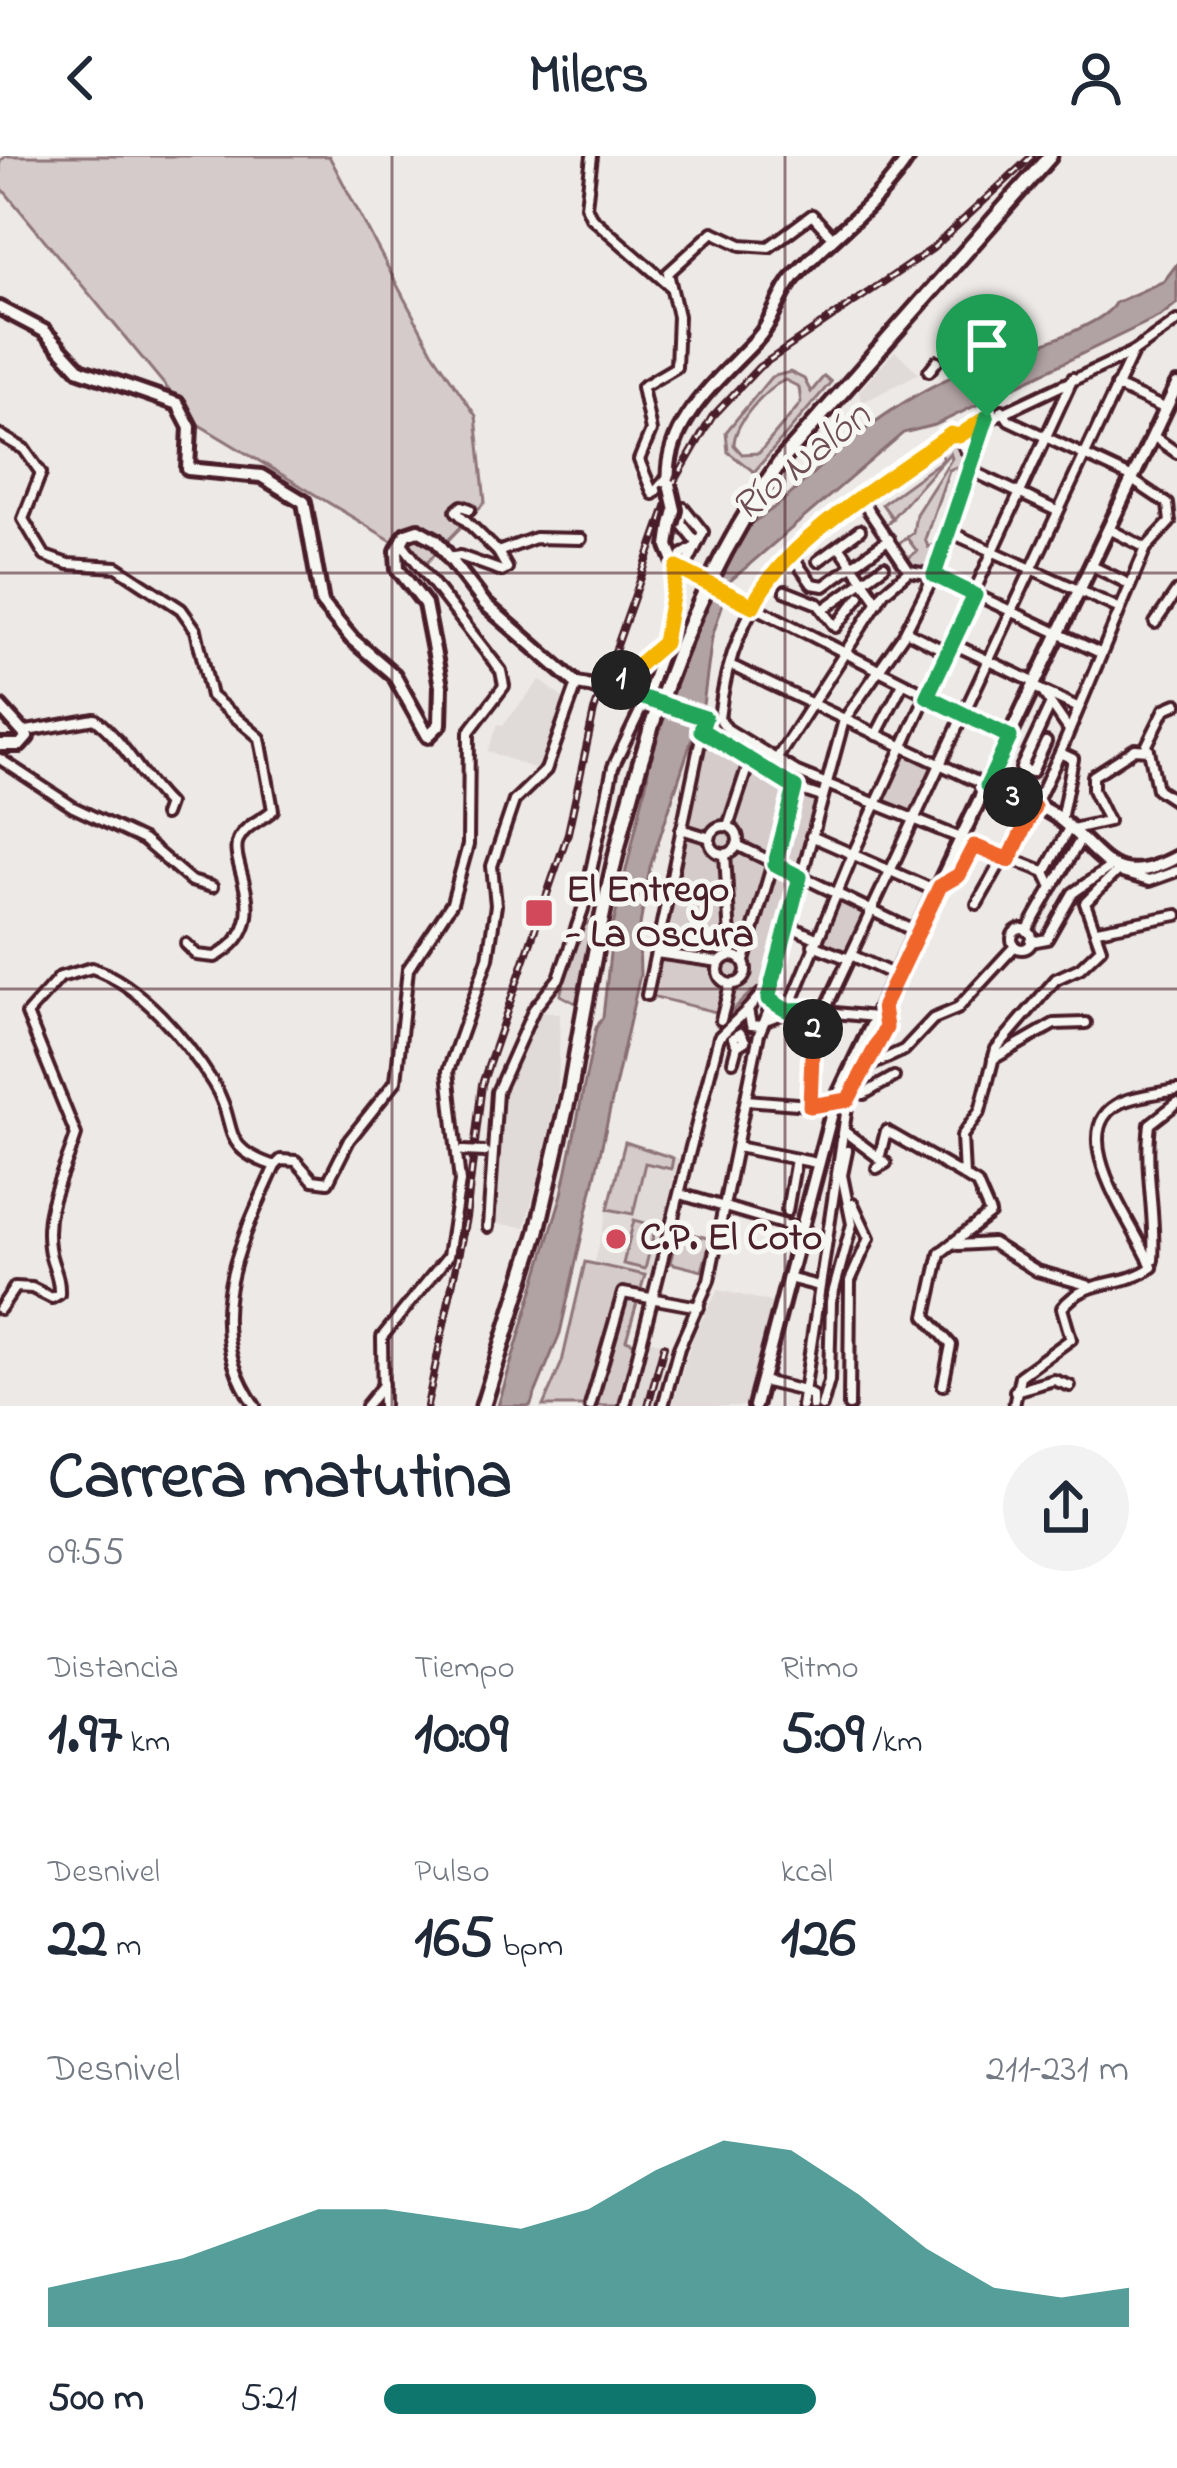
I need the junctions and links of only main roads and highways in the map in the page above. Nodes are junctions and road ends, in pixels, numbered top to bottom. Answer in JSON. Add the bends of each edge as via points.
{"nodes":[{"id":1,"x":1050,"y":156,"type":"edge"},
{"id":2,"x":483,"y":1406,"type":"edge"}],
"edges":[{"from":1,"to":2,"type":"main road","bridge":true,"via":[[781,460],[728,539],[652,718],[605,902],[550,1186]]}]}
